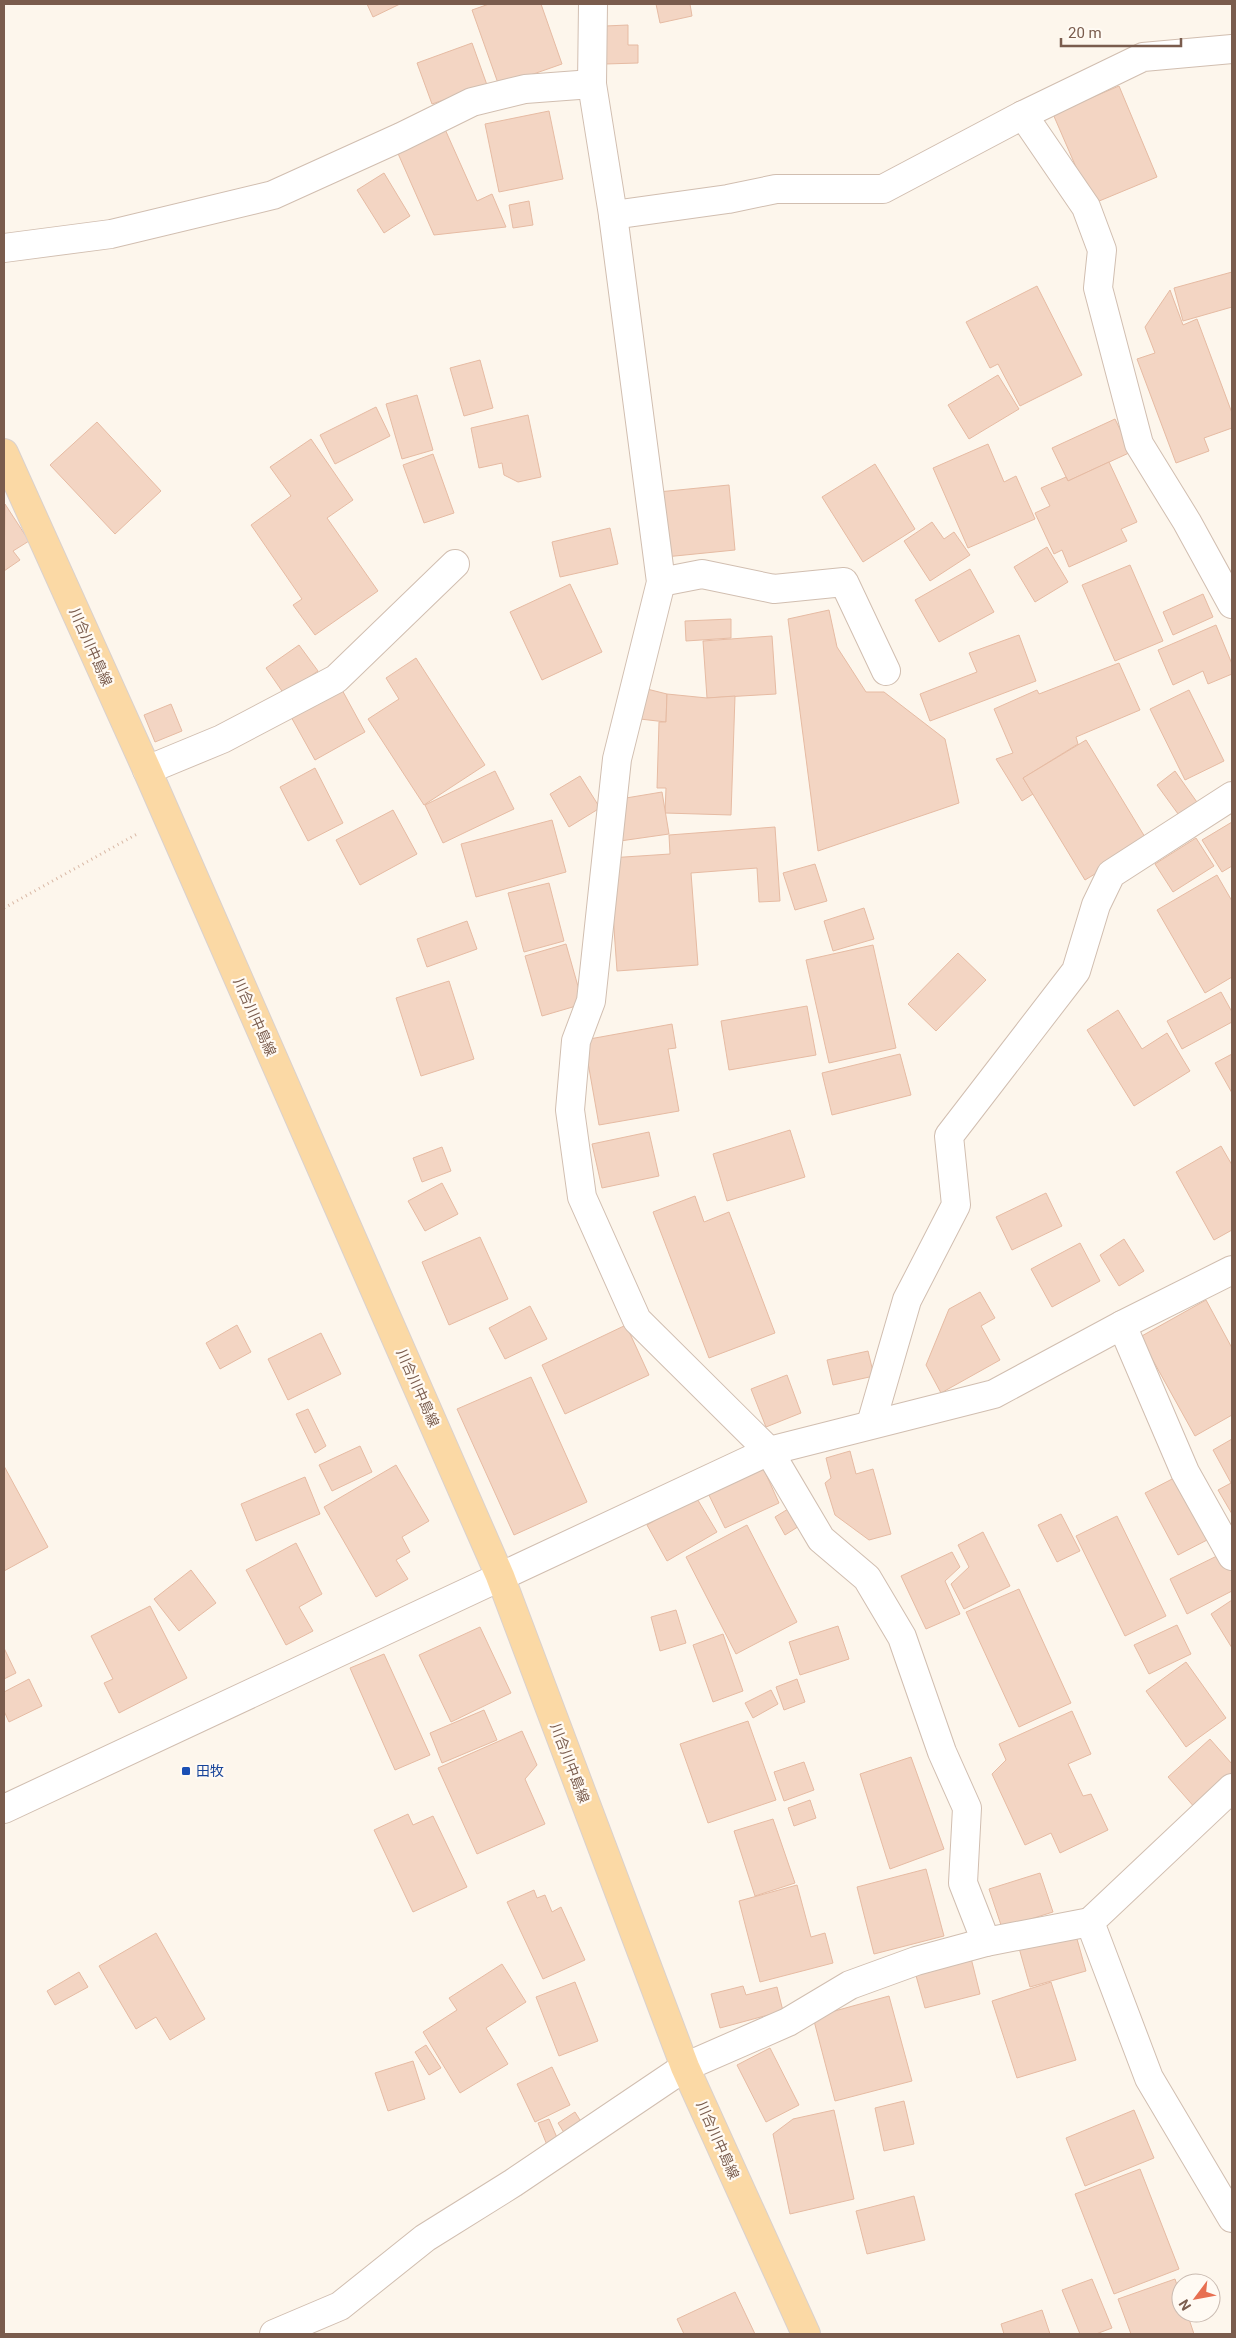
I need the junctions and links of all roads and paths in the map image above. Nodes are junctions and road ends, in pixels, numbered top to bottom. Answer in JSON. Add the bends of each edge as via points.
{"nodes":[{"id":1,"x":593,"y":4,"type":"edge"},
{"id":2,"x":1232,"y":49,"type":"edge"},
{"id":3,"x":592,"y":84,"type":"junction"},
{"id":4,"x":1023,"y":115,"type":"junction"},
{"id":5,"x":613,"y":216,"type":"junction"},
{"id":6,"x":4,"y":248,"type":"edge"},
{"id":7,"x":4,"y":453,"type":"edge"},
{"id":8,"x":455,"y":564,"type":"dead end"},
{"id":9,"x":661,"y":582,"type":"junction"},
{"id":10,"x":1232,"y":604,"type":"edge"},
{"id":11,"x":886,"y":671,"type":"dead end"},
{"id":12,"x":147,"y":770,"type":"junction"},
{"id":13,"x":1232,"y":796,"type":"edge"},
{"id":14,"x":168,"y":817,"type":"junction"},
{"id":15,"x":4,"y":908,"type":"edge"},
{"id":16,"x":1232,"y":1270,"type":"edge"},
{"id":17,"x":1122,"y":1325,"type":"junction"},
{"id":18,"x":871,"y":1424,"type":"junction"},
{"id":19,"x":769,"y":1451,"type":"junction"},
{"id":20,"x":1232,"y":1556,"type":"edge"},
{"id":21,"x":500,"y":1576,"type":"junction"},
{"id":22,"x":1232,"y":1788,"type":"edge"},
{"id":23,"x":4,"y":1809,"type":"edge"},
{"id":24,"x":1090,"y":1922,"type":"junction"},
{"id":25,"x":986,"y":1942,"type":"junction"},
{"id":26,"x":685,"y":2068,"type":"junction"},
{"id":27,"x":1232,"y":2218,"type":"edge"},
{"id":28,"x":274,"y":2334,"type":"edge"},
{"id":29,"x":806,"y":2334,"type":"edge"}],
"edges":[{"from":1,"to":3,"type":"street"},
{"from":2,"to":4,"type":"street","via":[[1143,57]]},
{"from":3,"to":5,"type":"street"},
{"from":3,"to":6,"type":"street","via":[[525,89],[472,102],[273,195],[111,234]]},
{"from":4,"to":5,"type":"street","via":[[883,189],[776,190]]},
{"from":4,"to":10,"type":"street","via":[[1086,207],[1102,250],[1098,288],[1139,444],[1188,522]]},
{"from":5,"to":9,"type":"street"},
{"from":7,"to":12,"type":"main road","name":"川合川中島線"},
{"from":8,"to":12,"type":"street","via":[[336,678],[222,739]]},
{"from":9,"to":11,"type":"street","via":[[702,574],[774,589],[844,582]]},
{"from":9,"to":19,"type":"street","via":[[617,759],[590,1001],[576,1041],[570,1110],[582,1197],[637,1320]]},
{"from":12,"to":14,"type":"main road","name":"川合川中島線"},
{"from":13,"to":18,"type":"street","via":[[1111,874],[1096,905],[1076,971],[949,1136],[956,1205],[908,1300]]},
{"from":14,"to":15,"type":"path"},
{"from":14,"to":21,"type":"main road","name":"川合川中島線"},
{"from":16,"to":17,"type":"street"},
{"from":17,"to":18,"type":"street","via":[[994,1394]]},
{"from":17,"to":20,"type":"street","via":[[1185,1472]]},
{"from":18,"to":19,"type":"street"},
{"from":19,"to":21,"type":"street"},
{"from":19,"to":25,"type":"street","via":[[821,1540],[867,1578],[902,1637],[942,1752],[967,1808],[963,1883]]},
{"from":21,"to":23,"type":"street"},
{"from":21,"to":26,"type":"main road","name":"川合川中島線"},
{"from":22,"to":24,"type":"street"},
{"from":24,"to":25,"type":"street"},
{"from":24,"to":27,"type":"street","via":[[1149,2078]]},
{"from":25,"to":26,"type":"street","via":[[916,1961],[850,1985],[788,2022]]},
{"from":26,"to":28,"type":"street","via":[[513,2184],[425,2238],[340,2306]]},
{"from":26,"to":29,"type":"main road","name":"川合川中島線"}]}
